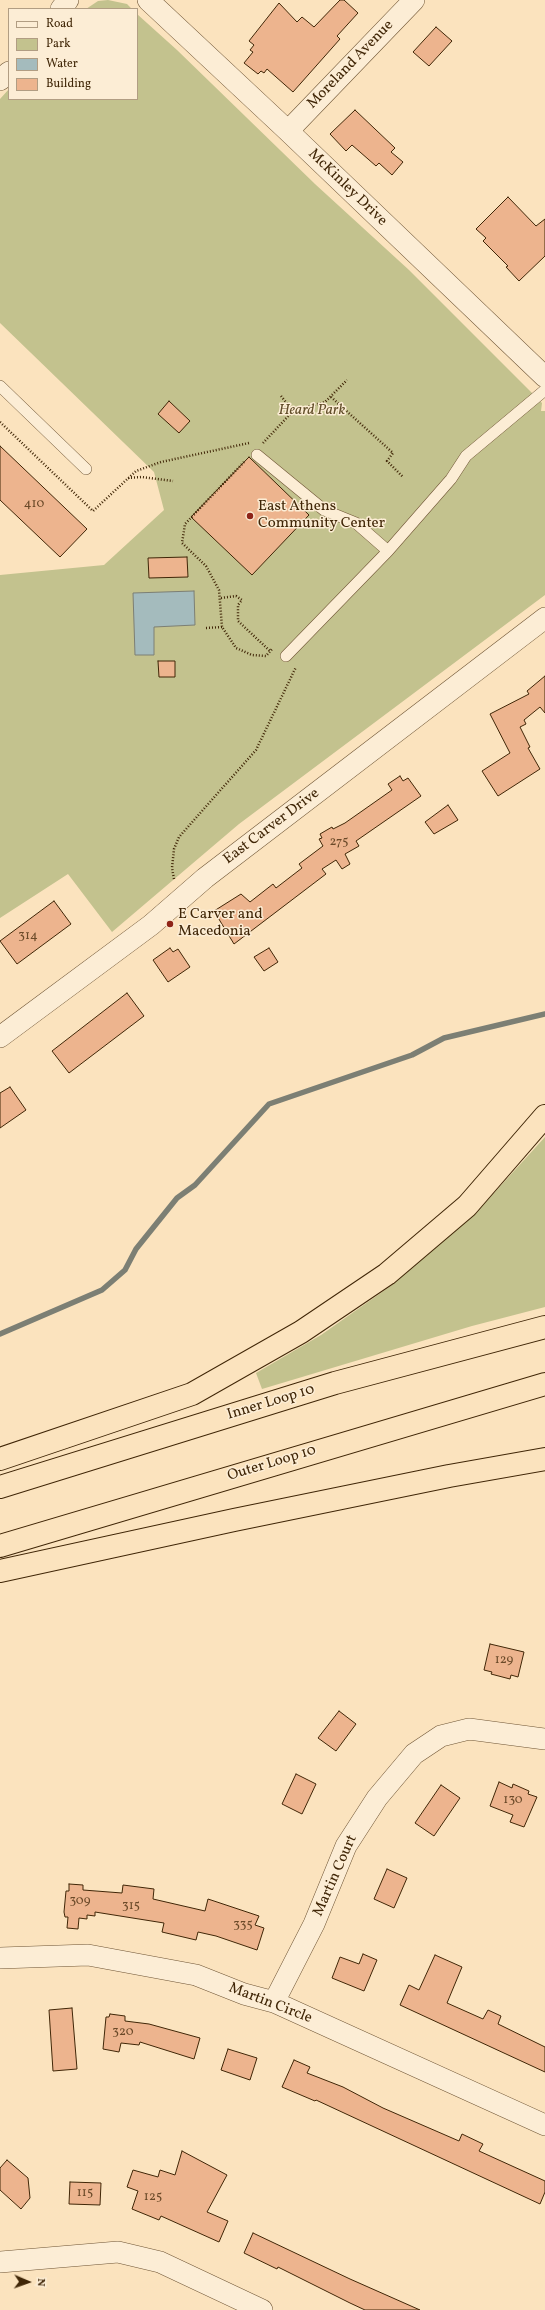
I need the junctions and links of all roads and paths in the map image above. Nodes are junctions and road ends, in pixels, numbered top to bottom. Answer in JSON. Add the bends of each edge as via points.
{"nodes":[{"id":1,"x":148,"y":0,"type":"edge"},
{"id":2,"x":414,"y":0,"type":"edge"},
{"id":3,"x":8,"y":73,"type":"edge"},
{"id":4,"x":0,"y":80,"type":"edge"},
{"id":5,"x":288,"y":131,"type":"junction"},
{"id":6,"x":545,"y":377,"type":"edge"},
{"id":7,"x":347,"y":380,"type":"dead end"},
{"id":8,"x":0,"y":386,"type":"edge"},
{"id":9,"x":545,"y":390,"type":"edge"},
{"id":10,"x":281,"y":396,"type":"dead end"},
{"id":11,"x":331,"y":397,"type":"junction"},
{"id":12,"x":293,"y":411,"type":"junction"},
{"id":13,"x":0,"y":422,"type":"edge"},
{"id":14,"x":246,"y":443,"type":"dead end"},
{"id":15,"x":255,"y":453,"type":"junction"},
{"id":16,"x":86,"y":469,"type":"dead end"},
{"id":17,"x":403,"y":477,"type":"dead end"},
{"id":18,"x":128,"y":478,"type":"junction"},
{"id":19,"x":173,"y":482,"type":"dead end"},
{"id":20,"x":388,"y":551,"type":"junction"},
{"id":21,"x":221,"y":598,"type":"junction"},
{"id":22,"x":545,"y":618,"type":"edge"},
{"id":23,"x":222,"y":627,"type":"junction"},
{"id":24,"x":206,"y":628,"type":"dead end"},
{"id":25,"x":270,"y":651,"type":"junction"},
{"id":26,"x":286,"y":656,"type":"junction"},
{"id":27,"x":301,"y":661,"type":"dead end"},
{"id":28,"x":296,"y":666,"type":"junction"},
{"id":29,"x":174,"y":879,"type":"dead end"},
{"id":30,"x":0,"y":1038,"type":"edge"},
{"id":31,"x":545,"y":1116,"type":"edge"},
{"id":32,"x":545,"y":1328,"type":"edge"},
{"id":33,"x":545,"y":1384,"type":"edge"},
{"id":34,"x":0,"y":1459,"type":"edge"},
{"id":35,"x":545,"y":1459,"type":"edge"},
{"id":36,"x":0,"y":1487,"type":"edge"},
{"id":37,"x":0,"y":1546,"type":"edge"},
{"id":38,"x":0,"y":1571,"type":"edge"},
{"id":39,"x":545,"y":1739,"type":"edge"},
{"id":40,"x":0,"y":1958,"type":"edge"},
{"id":41,"x":274,"y":2002,"type":"junction"},
{"id":42,"x":545,"y":2125,"type":"edge"},
{"id":43,"x":0,"y":2262,"type":"edge"},
{"id":44,"x":262,"y":2310,"type":"edge"}],
"edges":[{"from":1,"to":5,"type":"street","name":"McKinley Drive"},
{"from":2,"to":5,"type":"street","name":"Moreland Avenue"},
{"from":3,"to":4,"type":"street"},
{"from":5,"to":6,"type":"street","name":"McKinley Drive"},
{"from":7,"to":11,"type":"path"},
{"from":8,"to":16,"type":"lane"},
{"from":9,"to":20,"type":"lane","via":[[466,456],[451,479]]},
{"from":10,"to":12,"type":"path"},
{"from":11,"to":12,"type":"path","via":[[325,402]]},
{"from":11,"to":17,"type":"path","via":[[393,453],[387,461]]},
{"from":12,"to":15,"type":"path"},
{"from":13,"to":18,"type":"path","via":[[93,511]]},
{"from":14,"to":18,"type":"path","via":[[161,462],[136,471]]},
{"from":15,"to":20,"type":"lane","via":[[324,510],[356,523]]},
{"from":15,"to":21,"type":"path","via":[[185,524],[182,543],[206,566]]},
{"from":18,"to":19,"type":"path","via":[[142,477]]},
{"from":20,"to":26,"type":"lane"},
{"from":21,"to":23,"type":"path"},
{"from":21,"to":25,"type":"path","via":[[236,596],[242,600],[238,605],[238,621]]},
{"from":22,"to":30,"type":"street","name":"East Carver Drive","via":[[205,878],[151,925]]},
{"from":23,"to":24,"type":"path"},
{"from":23,"to":25,"type":"path","via":[[236,648],[259,656],[266,656]]},
{"from":25,"to":26,"type":"path","via":[[275,645]]},
{"from":26,"to":28,"type":"path"},
{"from":27,"to":28,"type":"path"},
{"from":28,"to":29,"type":"path","via":[[256,750],[179,837],[174,849]]},
{"from":31,"to":34,"type":"highway","via":[[467,1206],[387,1274],[301,1332],[192,1394]]},
{"from":32,"to":36,"type":"highway","name":"Inner Loop 10","via":[[335,1384]]},
{"from":33,"to":37,"type":"highway","name":"Outer Loop 10"},
{"from":35,"to":38,"type":"highway","via":[[241,1518]]},
{"from":39,"to":41,"type":"street","name":"Martin Court","via":[[469,1729],[441,1736],[414,1754],[377,1798],[346,1846],[314,1924]]},
{"from":40,"to":41,"type":"street","name":"Martin Circle","via":[[88,1955],[196,1975],[244,1994]]},
{"from":41,"to":42,"type":"street","name":"Martin Circle"},
{"from":43,"to":44,"type":"street","via":[[118,2252],[160,2262]]}]}
